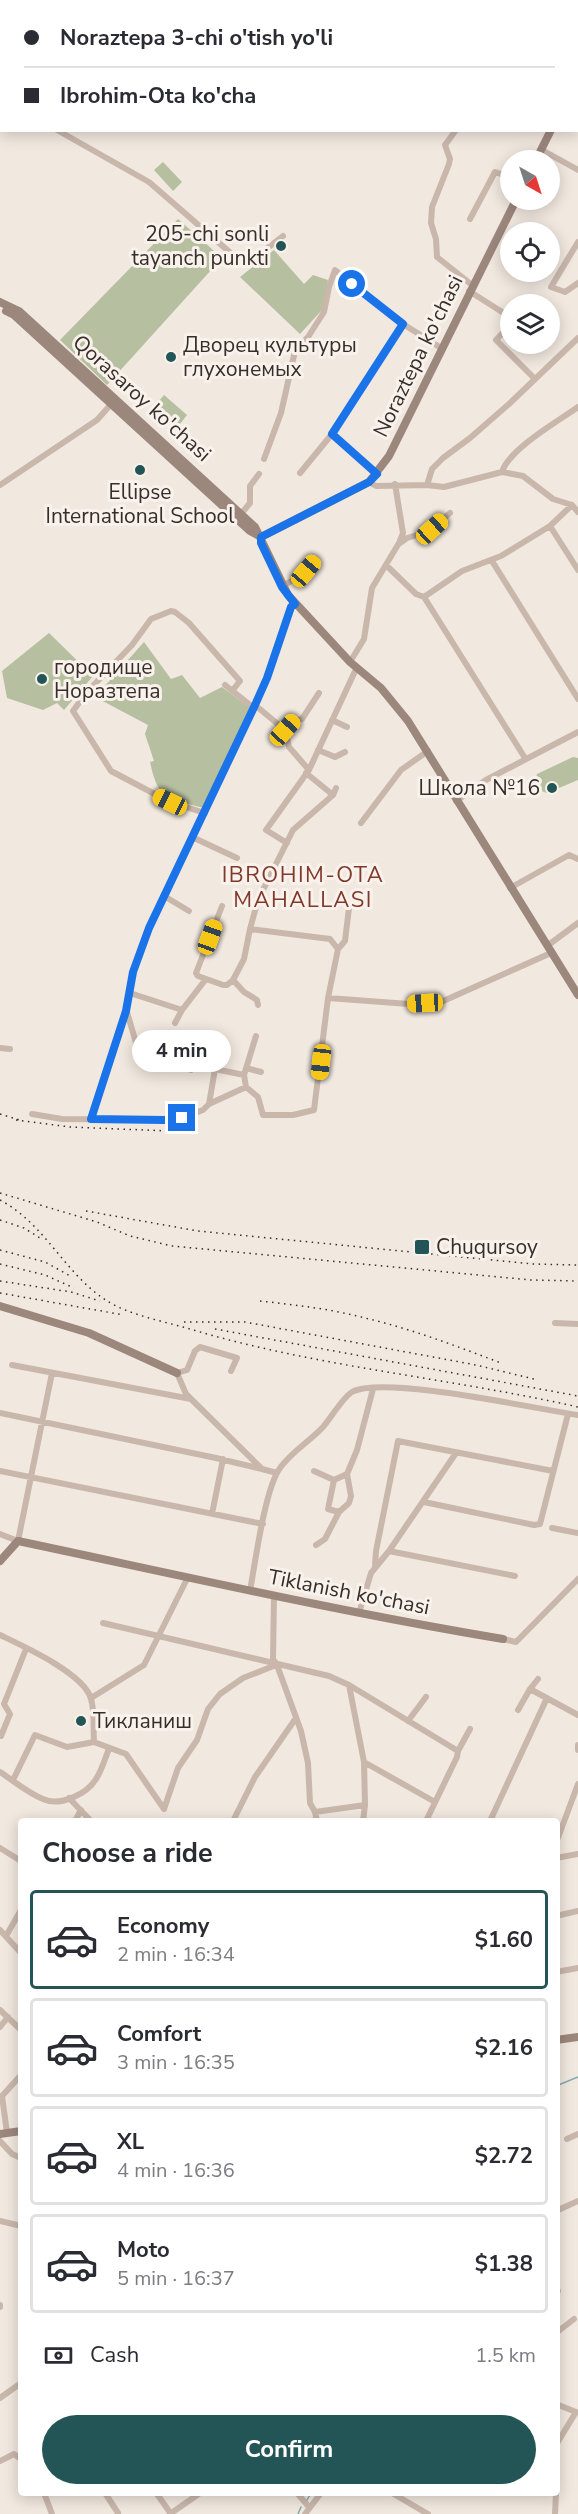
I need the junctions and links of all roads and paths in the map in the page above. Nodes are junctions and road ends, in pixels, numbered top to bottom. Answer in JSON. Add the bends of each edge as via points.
{"nodes":[{"id":1,"x":61,"y":132,"type":"edge"},
{"id":2,"x":454,"y":132,"type":"edge"},
{"id":3,"x":550,"y":132,"type":"edge"},
{"id":4,"x":542,"y":150,"type":"edge"},
{"id":5,"x":560,"y":160,"type":"edge"},
{"id":6,"x":578,"y":170,"type":"edge"},
{"id":7,"x":500,"y":173,"type":"edge"},
{"id":8,"x":511,"y":210,"type":"edge"},
{"id":9,"x":470,"y":219,"type":"dead end"},
{"id":10,"x":283,"y":236,"type":"dead end"},
{"id":11,"x":578,"y":242,"type":"edge"},
{"id":12,"x":578,"y":283,"type":"edge"},
{"id":13,"x":471,"y":288,"type":"junction"},
{"id":14,"x":0,"y":302,"type":"edge"},
{"id":15,"x":0,"y":308,"type":"edge"},
{"id":16,"x":500,"y":310,"type":"edge"},
{"id":17,"x":403,"y":324,"type":"junction"},
{"id":18,"x":578,"y":338,"type":"edge"},
{"id":19,"x":441,"y":348,"type":"junction"},
{"id":20,"x":510,"y":354,"type":"edge"},
{"id":21,"x":534,"y":378,"type":"junction"},
{"id":22,"x":113,"y":402,"type":"junction"},
{"id":23,"x":578,"y":407,"type":"edge"},
{"id":24,"x":332,"y":434,"type":"junction"},
{"id":25,"x":264,"y":459,"type":"dead end"},
{"id":26,"x":502,"y":472,"type":"junction"},
{"id":27,"x":300,"y":473,"type":"dead end"},
{"id":28,"x":259,"y":474,"type":"dead end"},
{"id":29,"x":377,"y":474,"type":"junction"},
{"id":30,"x":369,"y":482,"type":"junction"},
{"id":31,"x":394,"y":484,"type":"junction"},
{"id":32,"x":0,"y":485,"type":"edge"},
{"id":33,"x":427,"y":485,"type":"junction"},
{"id":34,"x":572,"y":505,"type":"junction"},
{"id":35,"x":578,"y":512,"type":"edge"},
{"id":36,"x":450,"y":513,"type":"dead end"},
{"id":37,"x":241,"y":514,"type":"junction"},
{"id":38,"x":550,"y":526,"type":"junction"},
{"id":39,"x":261,"y":537,"type":"junction"},
{"id":40,"x":399,"y":543,"type":"junction"},
{"id":41,"x":316,"y":559,"type":"dead end"},
{"id":42,"x":492,"y":561,"type":"junction"},
{"id":43,"x":386,"y":566,"type":"junction"},
{"id":44,"x":578,"y":570,"type":"edge"},
{"id":45,"x":282,"y":587,"type":"junction"},
{"id":46,"x":424,"y":597,"type":"junction"},
{"id":47,"x":295,"y":604,"type":"junction"},
{"id":48,"x":353,"y":664,"type":"junction"},
{"id":49,"x":225,"y":685,"type":"dead end"},
{"id":50,"x":232,"y":691,"type":"junction"},
{"id":51,"x":319,"y":693,"type":"dead end"},
{"id":52,"x":578,"y":699,"type":"edge"},
{"id":53,"x":255,"y":707,"type":"junction"},
{"id":54,"x":332,"y":720,"type":"junction"},
{"id":55,"x":346,"y":727,"type":"dead end"},
{"id":56,"x":285,"y":730,"type":"junction"},
{"id":57,"x":578,"y":732,"type":"edge"},
{"id":58,"x":318,"y":750,"type":"junction"},
{"id":59,"x":345,"y":752,"type":"dead end"},
{"id":60,"x":428,"y":752,"type":"junction"},
{"id":61,"x":525,"y":758,"type":"junction"},
{"id":62,"x":308,"y":772,"type":"junction"},
{"id":63,"x":456,"y":801,"type":"junction"},
{"id":64,"x":205,"y":813,"type":"junction"},
{"id":65,"x":361,"y":823,"type":"dead end"},
{"id":66,"x":192,"y":837,"type":"junction"},
{"id":67,"x":287,"y":843,"type":"junction"},
{"id":68,"x":237,"y":858,"type":"dead end"},
{"id":69,"x":578,"y":859,"type":"edge"},
{"id":70,"x":510,"y":888,"type":"junction"},
{"id":71,"x":164,"y":896,"type":"junction"},
{"id":72,"x":222,"y":906,"type":"dead end"},
{"id":73,"x":349,"y":908,"type":"dead end"},
{"id":74,"x":189,"y":910,"type":"dead end"},
{"id":75,"x":578,"y":923,"type":"edge"},
{"id":76,"x":250,"y":929,"type":"junction"},
{"id":77,"x":338,"y":949,"type":"junction"},
{"id":78,"x":549,"y":950,"type":"junction"},
{"id":79,"x":206,"y":979,"type":"junction"},
{"id":80,"x":233,"y":980,"type":"junction"},
{"id":81,"x":130,"y":993,"type":"junction"},
{"id":82,"x":578,"y":995,"type":"edge"},
{"id":83,"x":328,"y":998,"type":"junction"},
{"id":84,"x":258,"y":1005,"type":"dead end"},
{"id":85,"x":182,"y":1010,"type":"junction"},
{"id":86,"x":126,"y":1011,"type":"junction"},
{"id":87,"x":175,"y":1023,"type":"dead end"},
{"id":88,"x":256,"y":1036,"type":"dead end"},
{"id":89,"x":0,"y":1048,"type":"edge"},
{"id":90,"x":10,"y":1049,"type":"dead end"},
{"id":91,"x":200,"y":1059,"type":"dead end"},
{"id":92,"x":246,"y":1068,"type":"junction"},
{"id":93,"x":261,"y":1072,"type":"dead end"},
{"id":94,"x":244,"y":1075,"type":"junction"},
{"id":95,"x":246,"y":1087,"type":"junction"},
{"id":96,"x":209,"y":1104,"type":"junction"},
{"id":97,"x":33,"y":1114,"type":"dead end"},
{"id":98,"x":91,"y":1119,"type":"junction"},
{"id":99,"x":0,"y":1306,"type":"edge"},
{"id":100,"x":555,"y":1323,"type":"dead end"},
{"id":101,"x":578,"y":1324,"type":"edge"},
{"id":102,"x":12,"y":1365,"type":"dead end"},
{"id":103,"x":231,"y":1371,"type":"dead end"},
{"id":104,"x":52,"y":1373,"type":"junction"},
{"id":105,"x":177,"y":1373,"type":"junction"},
{"id":106,"x":376,"y":1389,"type":"junction"},
{"id":107,"x":194,"y":1400,"type":"junction"},
{"id":108,"x":0,"y":1413,"type":"edge"},
{"id":109,"x":568,"y":1414,"type":"junction"},
{"id":110,"x":578,"y":1415,"type":"edge"},
{"id":111,"x":42,"y":1421,"type":"junction"},
{"id":112,"x":456,"y":1453,"type":"junction"},
{"id":113,"x":223,"y":1459,"type":"junction"},
{"id":114,"x":262,"y":1469,"type":"junction"},
{"id":115,"x":0,"y":1471,"type":"edge"},
{"id":116,"x":314,"y":1471,"type":"dead end"},
{"id":117,"x":553,"y":1471,"type":"junction"},
{"id":118,"x":277,"y":1473,"type":"junction"},
{"id":119,"x":348,"y":1474,"type":"junction"},
{"id":120,"x":31,"y":1478,"type":"junction"},
{"id":121,"x":334,"y":1480,"type":"junction"},
{"id":122,"x":424,"y":1502,"type":"junction"},
{"id":123,"x":339,"y":1512,"type":"junction"},
{"id":124,"x":212,"y":1514,"type":"junction"},
{"id":125,"x":263,"y":1524,"type":"junction"},
{"id":126,"x":552,"y":1528,"type":"dead end"},
{"id":127,"x":578,"y":1533,"type":"edge"},
{"id":128,"x":0,"y":1534,"type":"edge"},
{"id":129,"x":18,"y":1541,"type":"junction"},
{"id":130,"x":316,"y":1545,"type":"dead end"},
{"id":131,"x":389,"y":1551,"type":"junction"},
{"id":132,"x":0,"y":1561,"type":"edge"},
{"id":133,"x":375,"y":1566,"type":"junction"},
{"id":134,"x":515,"y":1576,"type":"dead end"},
{"id":135,"x":188,"y":1577,"type":"junction"},
{"id":136,"x":578,"y":1579,"type":"edge"},
{"id":137,"x":250,"y":1591,"type":"junction"},
{"id":138,"x":274,"y":1596,"type":"junction"},
{"id":139,"x":359,"y":1613,"type":"junction"},
{"id":140,"x":103,"y":1623,"type":"dead end"},
{"id":141,"x":0,"y":1635,"type":"edge"},
{"id":142,"x":159,"y":1637,"type":"junction"},
{"id":143,"x":503,"y":1639,"type":"joint"},
{"id":144,"x":26,"y":1648,"type":"junction"},
{"id":145,"x":277,"y":1665,"type":"junction"},
{"id":146,"x":538,"y":1678,"type":"dead end"},
{"id":147,"x":349,"y":1685,"type":"junction"},
{"id":148,"x":530,"y":1689,"type":"junction"},
{"id":149,"x":426,"y":1697,"type":"dead end"},
{"id":150,"x":91,"y":1698,"type":"junction"},
{"id":151,"x":547,"y":1698,"type":"junction"},
{"id":152,"x":518,"y":1710,"type":"dead end"},
{"id":153,"x":578,"y":1715,"type":"edge"},
{"id":154,"x":296,"y":1718,"type":"junction"},
{"id":155,"x":408,"y":1721,"type":"junction"},
{"id":156,"x":470,"y":1729,"type":"dead end"},
{"id":157,"x":0,"y":1736,"type":"edge"},
{"id":158,"x":94,"y":1742,"type":"junction"},
{"id":159,"x":578,"y":1745,"type":"edge"},
{"id":160,"x":109,"y":1749,"type":"junction"},
{"id":161,"x":578,"y":1750,"type":"edge"},
{"id":162,"x":458,"y":1751,"type":"junction"},
{"id":163,"x":364,"y":1762,"type":"junction"},
{"id":164,"x":0,"y":1772,"type":"edge"},
{"id":165,"x":13,"y":1780,"type":"junction"},
{"id":166,"x":578,"y":1784,"type":"edge"},
{"id":167,"x":69,"y":1798,"type":"junction"},
{"id":168,"x":435,"y":1802,"type":"junction"},
{"id":169,"x":365,"y":1805,"type":"junction"},
{"id":170,"x":81,"y":1810,"type":"junction"},
{"id":171,"x":315,"y":1812,"type":"junction"},
{"id":172,"x":77,"y":1818,"type":"edge"},
{"id":173,"x":88,"y":1818,"type":"edge"},
{"id":174,"x":234,"y":1818,"type":"edge"},
{"id":175,"x":316,"y":1818,"type":"edge"},
{"id":176,"x":363,"y":1818,"type":"edge"},
{"id":177,"x":427,"y":1818,"type":"edge"},
{"id":178,"x":491,"y":1818,"type":"edge"},
{"id":179,"x":560,"y":1833,"type":"edge"},
{"id":180,"x":0,"y":1848,"type":"edge"},
{"id":181,"x":578,"y":1854,"type":"edge"},
{"id":182,"x":560,"y":1857,"type":"edge"},
{"id":183,"x":18,"y":1859,"type":"edge"},
{"id":184,"x":578,"y":1911,"type":"edge"},
{"id":185,"x":18,"y":1915,"type":"edge"},
{"id":186,"x":560,"y":1915,"type":"edge"},
{"id":187,"x":0,"y":1930,"type":"edge"},
{"id":188,"x":6,"y":1936,"type":"junction"},
{"id":189,"x":18,"y":1950,"type":"edge"},
{"id":190,"x":578,"y":1968,"type":"edge"},
{"id":191,"x":560,"y":1971,"type":"edge"},
{"id":192,"x":0,"y":2010,"type":"edge"},
{"id":193,"x":8,"y":2017,"type":"junction"},
{"id":194,"x":0,"y":2027,"type":"edge"},
{"id":195,"x":18,"y":2027,"type":"edge"},
{"id":196,"x":578,"y":2037,"type":"edge"},
{"id":197,"x":560,"y":2039,"type":"edge"},
{"id":198,"x":18,"y":2078,"type":"edge"},
{"id":199,"x":4,"y":2134,"type":"edge"},
{"id":200,"x":578,"y":2134,"type":"edge"},
{"id":201,"x":567,"y":2139,"type":"dead end"},
{"id":202,"x":0,"y":2141,"type":"edge"},
{"id":203,"x":18,"y":2157,"type":"edge"},
{"id":204,"x":578,"y":2202,"type":"edge"},
{"id":205,"x":560,"y":2209,"type":"edge"},
{"id":206,"x":0,"y":2221,"type":"edge"},
{"id":207,"x":18,"y":2225,"type":"edge"},
{"id":208,"x":574,"y":2319,"type":"dead end"},
{"id":209,"x":560,"y":2330,"type":"edge"},
{"id":210,"x":18,"y":2385,"type":"edge"},
{"id":211,"x":0,"y":2398,"type":"edge"},
{"id":212,"x":560,"y":2406,"type":"edge"},
{"id":213,"x":577,"y":2412,"type":"edge"},
{"id":214,"x":560,"y":2439,"type":"edge"},
{"id":215,"x":18,"y":2457,"type":"edge"},
{"id":216,"x":0,"y":2461,"type":"edge"},
{"id":217,"x":46,"y":2496,"type":"edge"},
{"id":218,"x":107,"y":2496,"type":"edge"},
{"id":219,"x":158,"y":2496,"type":"edge"},
{"id":220,"x":196,"y":2496,"type":"edge"},
{"id":221,"x":300,"y":2496,"type":"edge"},
{"id":222,"x":318,"y":2496,"type":"edge"},
{"id":223,"x":397,"y":2496,"type":"edge"},
{"id":224,"x":556,"y":2496,"type":"edge"},
{"id":225,"x":309,"y":2507,"type":"junction"},
{"id":226,"x":118,"y":2513,"type":"edge"},
{"id":227,"x":52,"y":2514,"type":"edge"},
{"id":228,"x":170,"y":2514,"type":"edge"},
{"id":229,"x":305,"y":2514,"type":"edge"},
{"id":230,"x":428,"y":2514,"type":"edge"},
{"id":231,"x":555,"y":2514,"type":"edge"}],
"edges":[{"from":1,"to":10,"type":"street","via":[[149,182],[239,261],[251,261]]},
{"from":2,"to":13,"type":"street","via":[[444,146],[450,159],[431,216],[436,256]]},
{"from":3,"to":4,"type":"street"},
{"from":5,"to":6,"type":"street"},
{"from":7,"to":9,"type":"street","via":[[496,171]]},
{"from":8,"to":13,"type":"street","name":"Noraztepa ko'chasi"},
{"from":11,"to":12,"type":"street","via":[[551,287],[563,292]]},
{"from":13,"to":16,"type":"street"},
{"from":13,"to":19,"type":"street","name":"Noraztepa ko'chasi"},
{"from":14,"to":22,"type":"street","name":"Qorasaroy ko'chasi","via":[[18,311]]},
{"from":15,"to":22,"type":"street","name":"Qorasaroy ko'chasi","via":[[14,315]]},
{"from":17,"to":19,"type":"street"},
{"from":17,"to":24,"type":"street"},
{"from":17,"to":25,"type":"street","via":[[335,270],[324,312],[295,351],[281,414]]},
{"from":18,"to":21,"type":"street"},
{"from":19,"to":29,"type":"street","name":"Noraztepa ko'chasi"},
{"from":20,"to":21,"type":"street"},
{"from":21,"to":33,"type":"street","via":[[476,433],[443,458],[432,469]]},
{"from":22,"to":32,"type":"street","via":[[97,420]]},
{"from":22,"to":37,"type":"street","name":"Qorasaroy ko'chasi"},
{"from":22,"to":39,"type":"street","name":"Qorasaroy ko'chasi"},
{"from":23,"to":26,"type":"street","via":[[514,454]]},
{"from":24,"to":27,"type":"street"},
{"from":24,"to":29,"type":"street"},
{"from":26,"to":33,"type":"street","via":[[444,487]]},
{"from":26,"to":34,"type":"street","via":[[523,477],[554,499]]},
{"from":28,"to":37,"type":"street","via":[[250,486],[250,503]]},
{"from":29,"to":30,"type":"street","name":"Noraztepa ko'chasi"},
{"from":30,"to":31,"type":"street","via":[[376,486]]},
{"from":30,"to":39,"type":"street","name":"Noraztepa ko'chasi"},
{"from":31,"to":33,"type":"street"},
{"from":31,"to":40,"type":"street","via":[[402,517]]},
{"from":34,"to":35,"type":"street"},
{"from":34,"to":38,"type":"street"},
{"from":36,"to":40,"type":"street","via":[[427,532]]},
{"from":37,"to":39,"type":"street","name":"Qorasaroy ko'chasi"},
{"from":38,"to":42,"type":"street"},
{"from":38,"to":44,"type":"street"},
{"from":39,"to":45,"type":"street"},
{"from":40,"to":43,"type":"street"},
{"from":41,"to":45,"type":"street"},
{"from":42,"to":46,"type":"street","via":[[462,571]]},
{"from":42,"to":52,"type":"street"},
{"from":43,"to":46,"type":"street"},
{"from":43,"to":48,"type":"street","via":[[372,588],[364,639]]},
{"from":45,"to":47,"type":"street"},
{"from":46,"to":61,"type":"street"},
{"from":47,"to":48,"type":"street"},
{"from":47,"to":53,"type":"street"},
{"from":48,"to":54,"type":"street"},
{"from":48,"to":60,"type":"street","via":[[390,697]]},
{"from":49,"to":50,"type":"street"},
{"from":50,"to":53,"type":"street"},
{"from":50,"to":64,"type":"street","via":[[240,681],[189,623],[171,611],[152,619],[73,711],[111,771],[170,802]]},
{"from":51,"to":56,"type":"street","via":[[302,719]]},
{"from":53,"to":56,"type":"street"},
{"from":53,"to":64,"type":"street"},
{"from":54,"to":55,"type":"street"},
{"from":54,"to":58,"type":"street"},
{"from":56,"to":62,"type":"street","via":[[289,747]]},
{"from":57,"to":61,"type":"street"},
{"from":58,"to":59,"type":"street","via":[[335,757]]},
{"from":58,"to":62,"type":"street"},
{"from":60,"to":63,"type":"street"},
{"from":60,"to":65,"type":"street","via":[[401,770]]},
{"from":61,"to":63,"type":"street"},
{"from":62,"to":67,"type":"street","via":[[266,830]]},
{"from":62,"to":67,"type":"street","via":[[334,791],[298,825]]},
{"from":63,"to":70,"type":"street"},
{"from":64,"to":66,"type":"street"},
{"from":66,"to":68,"type":"street"},
{"from":66,"to":71,"type":"street"},
{"from":67,"to":76,"type":"street","via":[[258,900]]},
{"from":69,"to":70,"type":"street","via":[[569,855]]},
{"from":70,"to":78,"type":"street"},
{"from":71,"to":74,"type":"street"},
{"from":71,"to":81,"type":"street","via":[[133,972]]},
{"from":72,"to":79,"type":"street","via":[[196,973]]},
{"from":73,"to":77,"type":"street","via":[[345,941]]},
{"from":75,"to":78,"type":"street"},
{"from":76,"to":77,"type":"street","via":[[330,939]]},
{"from":76,"to":80,"type":"street","via":[[244,959]]},
{"from":77,"to":83,"type":"street"},
{"from":78,"to":82,"type":"street"},
{"from":78,"to":83,"type":"street","via":[[441,1002],[409,1004]]},
{"from":79,"to":80,"type":"street","via":[[227,985]]},
{"from":79,"to":85,"type":"street"},
{"from":80,"to":84,"type":"street"},
{"from":81,"to":85,"type":"street"},
{"from":81,"to":86,"type":"street"},
{"from":83,"to":95,"type":"street","via":[[314,1110],[263,1115],[258,1097]]},
{"from":85,"to":87,"type":"street"},
{"from":86,"to":91,"type":"street","via":[[139,1053],[191,1070]]},
{"from":86,"to":98,"type":"street"},
{"from":88,"to":92,"type":"street"},
{"from":89,"to":90,"type":"street"},
{"from":92,"to":93,"type":"street"},
{"from":92,"to":94,"type":"street"},
{"from":94,"to":95,"type":"street"},
{"from":94,"to":96,"type":"street","via":[[215,1070]]},
{"from":95,"to":96,"type":"street"},
{"from":96,"to":98,"type":"street","via":[[182,1118]]},
{"from":97,"to":98,"type":"street"},
{"from":99,"to":105,"type":"street","via":[[89,1333]]},
{"from":100,"to":101,"type":"street"},
{"from":102,"to":104,"type":"street"},
{"from":103,"to":105,"type":"street","via":[[237,1358],[201,1347],[195,1351],[187,1370]]},
{"from":104,"to":107,"type":"street"},
{"from":104,"to":111,"type":"street"},
{"from":105,"to":107,"type":"street","via":[[184,1392]]},
{"from":106,"to":109,"type":"street","via":[[408,1388]]},
{"from":106,"to":118,"type":"street","via":[[351,1393]]},
{"from":106,"to":119,"type":"street"},
{"from":107,"to":114,"type":"street"},
{"from":108,"to":111,"type":"street"},
{"from":109,"to":110,"type":"street"},
{"from":109,"to":117,"type":"street"},
{"from":111,"to":113,"type":"street"},
{"from":111,"to":120,"type":"street"},
{"from":112,"to":117,"type":"street"},
{"from":112,"to":122,"type":"street"},
{"from":112,"to":133,"type":"street","via":[[398,1441]]},
{"from":113,"to":114,"type":"street"},
{"from":113,"to":124,"type":"street"},
{"from":114,"to":118,"type":"street"},
{"from":115,"to":120,"type":"street"},
{"from":116,"to":121,"type":"street"},
{"from":117,"to":122,"type":"street","via":[[543,1519],[534,1526]]},
{"from":118,"to":125,"type":"street"},
{"from":119,"to":121,"type":"street"},
{"from":119,"to":123,"type":"street","via":[[350,1503]]},
{"from":120,"to":124,"type":"street"},
{"from":120,"to":129,"type":"street"},
{"from":121,"to":123,"type":"street","via":[[328,1509]]},
{"from":122,"to":131,"type":"street"},
{"from":123,"to":130,"type":"street","via":[[325,1539]]},
{"from":124,"to":125,"type":"street"},
{"from":125,"to":137,"type":"street"},
{"from":126,"to":127,"type":"street"},
{"from":128,"to":129,"type":"street"},
{"from":129,"to":132,"type":"street"},
{"from":129,"to":135,"type":"street","name":"Tiklanish ko'chasi"},
{"from":131,"to":133,"type":"street"},
{"from":131,"to":134,"type":"street"},
{"from":133,"to":139,"type":"street"},
{"from":135,"to":137,"type":"street","name":"Tiklanish ko'chasi"},
{"from":135,"to":142,"type":"street"},
{"from":136,"to":143,"type":"street","via":[[516,1642]]},
{"from":137,"to":138,"type":"street","name":"Tiklanish ko'chasi"},
{"from":138,"to":139,"type":"street","name":"Tiklanish ko'chasi"},
{"from":138,"to":145,"type":"street","via":[[273,1659]]},
{"from":139,"to":143,"type":"street","name":"Tiklanish ko'chasi"},
{"from":140,"to":142,"type":"street"},
{"from":141,"to":144,"type":"street"},
{"from":142,"to":145,"type":"street"},
{"from":142,"to":150,"type":"street","via":[[144,1665]]},
{"from":144,"to":150,"type":"street","via":[[75,1678]]},
{"from":144,"to":157,"type":"street","via":[[4,1704],[10,1714]]},
{"from":145,"to":147,"type":"street","via":[[329,1676]]},
{"from":145,"to":154,"type":"street"},
{"from":145,"to":160,"type":"street","via":[[243,1678],[220,1694],[208,1709],[197,1740],[178,1768],[164,1809],[126,1754]]},
{"from":146,"to":148,"type":"street"},
{"from":147,"to":155,"type":"street"},
{"from":147,"to":163,"type":"street"},
{"from":148,"to":151,"type":"street"},
{"from":148,"to":152,"type":"street"},
{"from":149,"to":155,"type":"street"},
{"from":150,"to":158,"type":"street"},
{"from":151,"to":153,"type":"street"},
{"from":151,"to":178,"type":"street"},
{"from":154,"to":171,"type":"street","via":[[308,1763],[310,1803]]},
{"from":154,"to":174,"type":"street","via":[[255,1777]]},
{"from":155,"to":162,"type":"street"},
{"from":156,"to":162,"type":"street"},
{"from":158,"to":160,"type":"street"},
{"from":158,"to":165,"type":"street","via":[[67,1747],[35,1735]]},
{"from":159,"to":161,"type":"street"},
{"from":160,"to":167,"type":"street","via":[[96,1779],[83,1792]]},
{"from":162,"to":168,"type":"street"},
{"from":163,"to":168,"type":"street"},
{"from":163,"to":169,"type":"street"},
{"from":164,"to":165,"type":"street"},
{"from":165,"to":167,"type":"street","via":[[46,1801]]},
{"from":166,"to":179,"type":"street"},
{"from":167,"to":170,"type":"street"},
{"from":168,"to":177,"type":"street"},
{"from":169,"to":171,"type":"street"},
{"from":169,"to":176,"type":"street"},
{"from":170,"to":172,"type":"street"},
{"from":170,"to":173,"type":"street"},
{"from":171,"to":175,"type":"street"},
{"from":180,"to":183,"type":"street"},
{"from":181,"to":182,"type":"street"},
{"from":184,"to":186,"type":"street"},
{"from":185,"to":188,"type":"street"},
{"from":187,"to":188,"type":"street"},
{"from":188,"to":189,"type":"street"},
{"from":190,"to":191,"type":"street"},
{"from":192,"to":193,"type":"street"},
{"from":193,"to":194,"type":"street"},
{"from":193,"to":195,"type":"street"},
{"from":196,"to":197,"type":"street"},
{"from":198,"to":199,"type":"street","via":[[2,2096]]},
{"from":200,"to":201,"type":"street"},
{"from":202,"to":203,"type":"street"},
{"from":204,"to":205,"type":"street"},
{"from":206,"to":207,"type":"street"},
{"from":208,"to":209,"type":"street"},
{"from":210,"to":211,"type":"street"},
{"from":212,"to":213,"type":"street"},
{"from":213,"to":214,"type":"street"},
{"from":215,"to":216,"type":"street","via":[[14,2454]]},
{"from":217,"to":227,"type":"street"},
{"from":218,"to":226,"type":"street"},
{"from":219,"to":228,"type":"street"},
{"from":220,"to":228,"type":"street"},
{"from":221,"to":225,"type":"street"},
{"from":222,"to":225,"type":"street"},
{"from":223,"to":230,"type":"street"},
{"from":224,"to":231,"type":"street"},
{"from":225,"to":229,"type":"street"}]}
